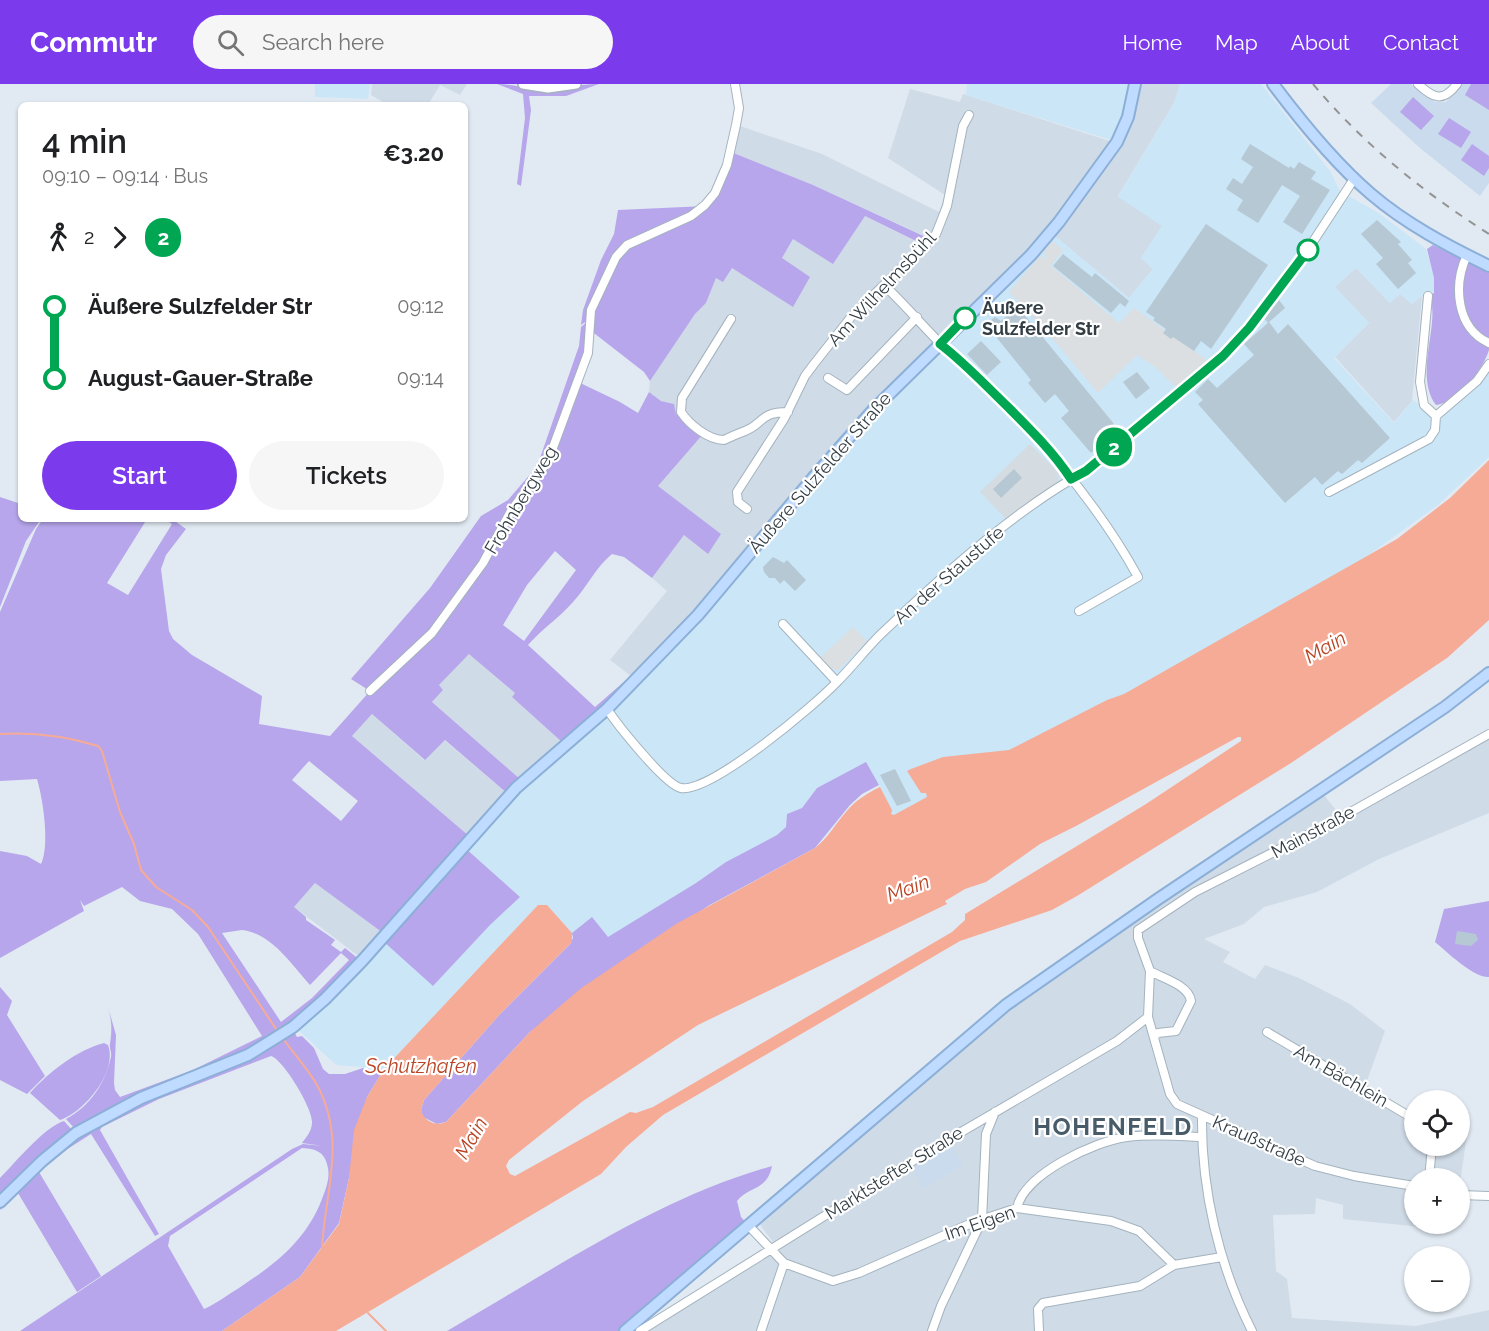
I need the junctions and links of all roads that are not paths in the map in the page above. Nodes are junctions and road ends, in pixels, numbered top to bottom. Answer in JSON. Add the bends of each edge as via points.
{"nodes":[{"id":1,"x":523,"y":84,"type":"edge"},
{"id":2,"x":576,"y":84,"type":"edge"},
{"id":3,"x":735,"y":84,"type":"edge"},
{"id":4,"x":1135,"y":84,"type":"edge"},
{"id":5,"x":1273,"y":84,"type":"edge"},
{"id":6,"x":1418,"y":84,"type":"edge"},
{"id":7,"x":1457,"y":84,"type":"edge"},
{"id":8,"x":969,"y":115,"type":"dead end"},
{"id":9,"x":1354,"y":179,"type":"junction"},
{"id":10,"x":1467,"y":255,"type":"junction"},
{"id":11,"x":1489,"y":266,"type":"edge"},
{"id":12,"x":885,"y":286,"type":"junction"},
{"id":13,"x":1428,"y":296,"type":"dead end"},
{"id":14,"x":916,"y":317,"type":"junction"},
{"id":15,"x":731,"y":319,"type":"dead end"},
{"id":16,"x":1489,"y":343,"type":"edge"},
{"id":17,"x":940,"y":344,"type":"junction"},
{"id":18,"x":1489,"y":364,"type":"edge"},
{"id":19,"x":828,"y":378,"type":"dead end"},
{"id":20,"x":788,"y":411,"type":"junction"},
{"id":21,"x":1436,"y":416,"type":"junction"},
{"id":22,"x":1071,"y":479,"type":"junction"},
{"id":23,"x":1329,"y":492,"type":"dead end"},
{"id":24,"x":747,"y":509,"type":"dead end"},
{"id":25,"x":1079,"y":611,"type":"dead end"},
{"id":26,"x":783,"y":624,"type":"dead end"},
{"id":27,"x":1489,"y":674,"type":"edge"},
{"id":28,"x":837,"y":682,"type":"junction"},
{"id":29,"x":370,"y":691,"type":"dead end"},
{"id":30,"x":607,"y":709,"type":"junction"},
{"id":31,"x":1489,"y":734,"type":"edge"},
{"id":32,"x":1138,"y":930,"type":"joint"},
{"id":33,"x":1150,"y":970,"type":"junction"},
{"id":34,"x":1148,"y":1017,"type":"junction"},
{"id":35,"x":1267,"y":1032,"type":"dead end"},
{"id":36,"x":1154,"y":1036,"type":"junction"},
{"id":37,"x":994,"y":1112,"type":"junction"},
{"id":38,"x":1404,"y":1113,"type":"edge"},
{"id":39,"x":1202,"y":1116,"type":"junction"},
{"id":40,"x":1202,"y":1137,"type":"junction"},
{"id":41,"x":1404,"y":1184,"type":"edge"},
{"id":42,"x":1470,"y":1195,"type":"edge"},
{"id":43,"x":1489,"y":1196,"type":"edge"},
{"id":44,"x":0,"y":1202,"type":"edge"},
{"id":45,"x":1017,"y":1208,"type":"junction"},
{"id":46,"x":982,"y":1220,"type":"junction"},
{"id":47,"x":748,"y":1225,"type":"junction"},
{"id":48,"x":772,"y":1248,"type":"junction"},
{"id":49,"x":1222,"y":1257,"type":"junction"},
{"id":50,"x":784,"y":1263,"type":"junction"},
{"id":51,"x":1174,"y":1265,"type":"junction"},
{"id":52,"x":625,"y":1331,"type":"edge"},
{"id":53,"x":640,"y":1331,"type":"edge"},
{"id":54,"x":760,"y":1331,"type":"edge"},
{"id":55,"x":932,"y":1331,"type":"edge"},
{"id":56,"x":1040,"y":1331,"type":"edge"},
{"id":57,"x":1252,"y":1331,"type":"edge"}],
"edges":[{"from":1,"to":2,"type":"street","via":[[548,88]]},
{"from":3,"to":29,"type":"street","name":"Frohnbergweg","via":[[739,108],[736,125],[727,165],[715,193],[691,216],[627,245],[616,256],[591,310],[586,358],[548,461],[511,511],[483,563],[432,633]]},
{"from":4,"to":17,"type":"main road","name":"Äußere Sulzfelder Straße","via":[[1128,117],[1117,142],[1059,222]]},
{"from":5,"to":9,"type":"main road"},
{"from":6,"to":7,"type":"street","via":[[1431,95],[1441,97]]},
{"from":8,"to":12,"type":"street","name":"Am Wilhelmsbühl","via":[[963,126],[947,206],[936,234]]},
{"from":9,"to":10,"type":"main road","via":[[1407,219]]},
{"from":9,"to":22,"type":"street","name":"An der Staustufe","via":[[1304,258],[1223,356],[1086,471]]},
{"from":10,"to":11,"type":"main road"},
{"from":10,"to":16,"type":"street","via":[[1459,277],[1462,312],[1470,329]]},
{"from":12,"to":14,"type":"street"},
{"from":12,"to":20,"type":"street","name":"Am Wilhelmsbühl","via":[[851,317],[814,364]]},
{"from":13,"to":21,"type":"street","via":[[1420,382],[1424,405]]},
{"from":14,"to":17,"type":"street"},
{"from":14,"to":19,"type":"street","via":[[847,390]]},
{"from":15,"to":20,"type":"street","via":[[682,398],[681,412],[711,437],[724,440],[765,416]]},
{"from":17,"to":22,"type":"street","via":[[1028,428]]},
{"from":17,"to":30,"type":"main road","name":"Äußere Sulzfelder Straße","via":[[875,408],[698,615]]},
{"from":18,"to":21,"type":"street","via":[[1477,381]]},
{"from":20,"to":24,"type":"street","name":"Am Wilhelmsbühl","via":[[737,492],[738,502]]},
{"from":21,"to":23,"type":"street","via":[[1435,430],[1429,439]]},
{"from":22,"to":25,"type":"street","via":[[1124,552],[1137,577]]},
{"from":22,"to":28,"type":"street","name":"An der Staustufe","via":[[955,566],[881,634]]},
{"from":26,"to":28,"type":"street"},
{"from":27,"to":47,"type":"main road","via":[[1006,1005]]},
{"from":28,"to":30,"type":"street","name":"An der Staustufe","via":[[756,749],[709,779],[686,788],[666,779]]},
{"from":30,"to":44,"type":"main road","name":"Äußere Sulzfelder Straße","via":[[532,772],[362,961],[293,1027],[248,1055],[141,1098],[88,1125],[57,1147]]},
{"from":31,"to":32,"type":"street","name":"Mainstraße","via":[[1333,822],[1195,892]]},
{"from":32,"to":33,"type":"street","name":"Kraußstraße"},
{"from":33,"to":34,"type":"street","name":"Kraußstraße"},
{"from":33,"to":36,"type":"street","via":[[1186,990],[1191,1001],[1176,1031]]},
{"from":34,"to":36,"type":"street","name":"Kraußstraße"},
{"from":34,"to":37,"type":"street","name":"Marktstefter Straße","via":[[1117,1041]]},
{"from":35,"to":38,"type":"street","name":"Am Bächlein"},
{"from":36,"to":39,"type":"street","name":"Kraußstraße","via":[[1170,1094],[1177,1104]]},
{"from":37,"to":46,"type":"street","via":[[986,1134]]},
{"from":37,"to":48,"type":"street","name":"Marktstefter Straße"},
{"from":39,"to":40,"type":"street"},
{"from":39,"to":41,"type":"street","name":"Kraußstraße","via":[[1315,1166]]},
{"from":40,"to":45,"type":"street","via":[[1125,1137],[1081,1152],[1057,1162],[1026,1190]]},
{"from":40,"to":49,"type":"street"},
{"from":42,"to":43,"type":"street"},
{"from":45,"to":46,"type":"street","name":"Im Eigen"},
{"from":45,"to":51,"type":"street","name":"Im Eigen","via":[[1111,1221],[1139,1231]]},
{"from":46,"to":50,"type":"street","name":"Im Eigen","via":[[833,1281]]},
{"from":46,"to":55,"type":"street"},
{"from":47,"to":48,"type":"street"},
{"from":47,"to":52,"type":"main road"},
{"from":48,"to":50,"type":"street"},
{"from":48,"to":53,"type":"street","name":"Marktstefter Straße"},
{"from":49,"to":51,"type":"street"},
{"from":49,"to":57,"type":"street"},
{"from":50,"to":54,"type":"street"},
{"from":51,"to":56,"type":"street","via":[[1140,1286],[1043,1303],[1038,1309]]}]}
